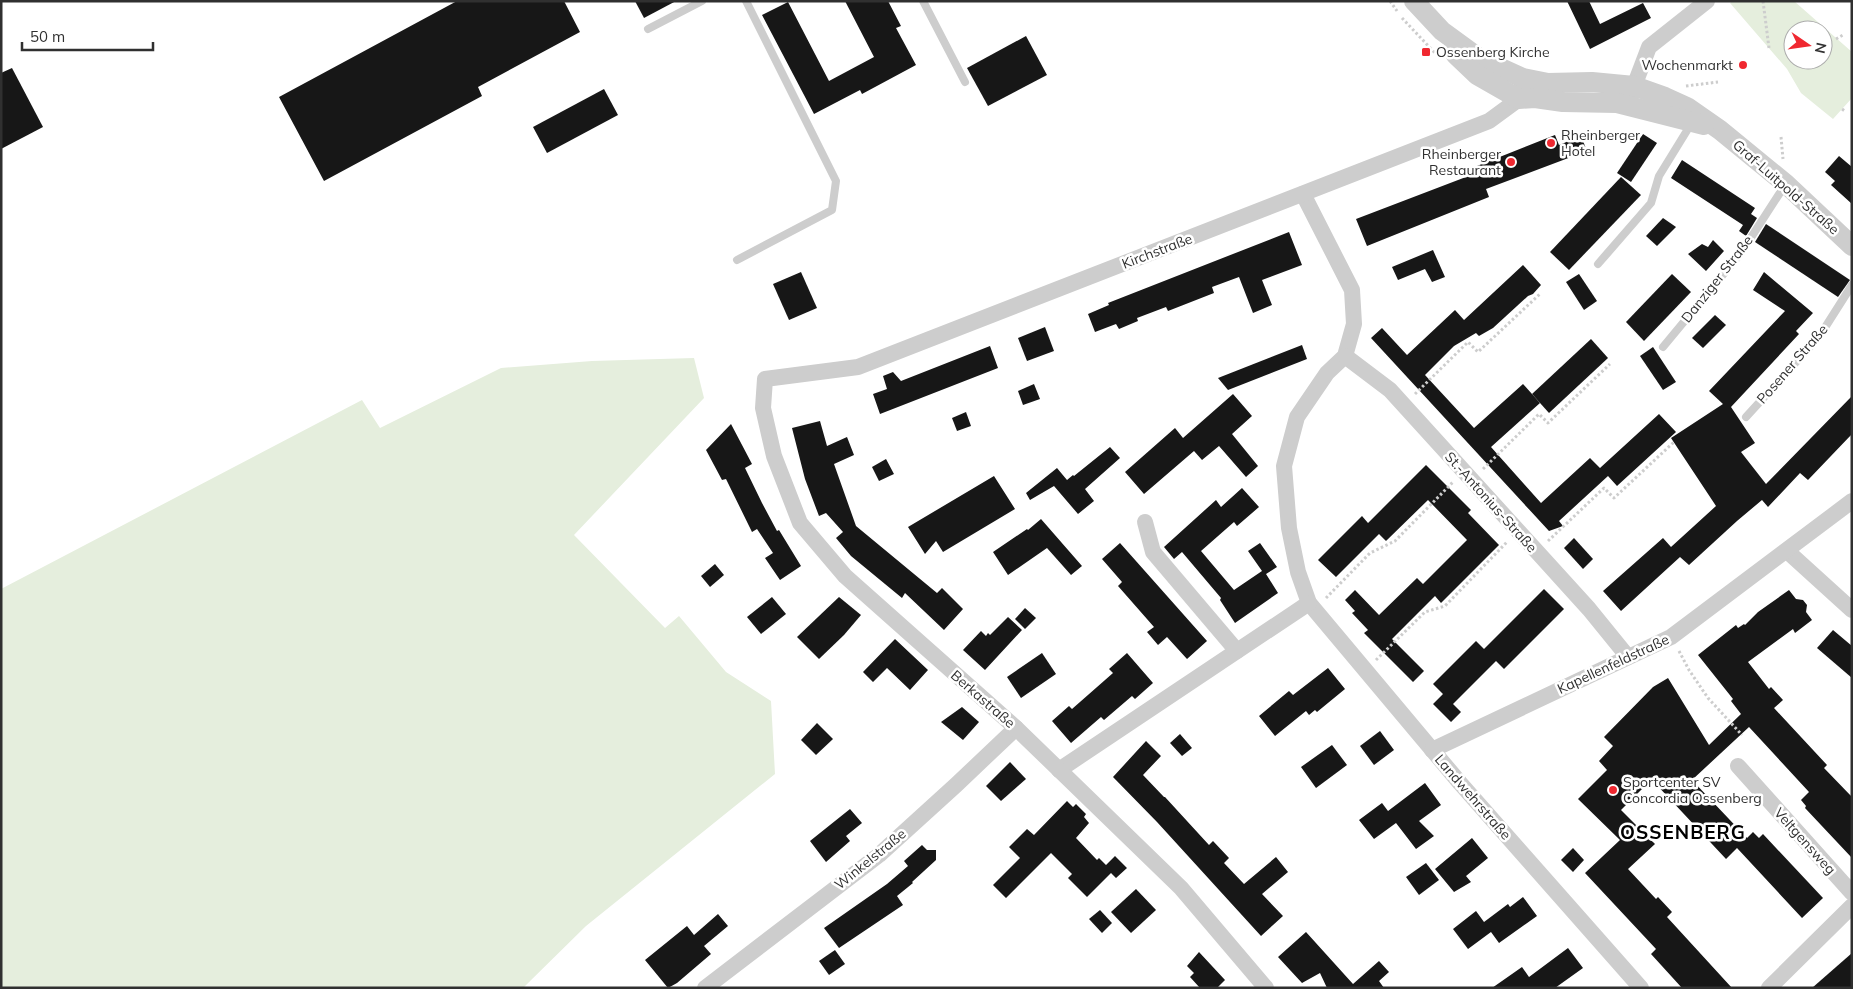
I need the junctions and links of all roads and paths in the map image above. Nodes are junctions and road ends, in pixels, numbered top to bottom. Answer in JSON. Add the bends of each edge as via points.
{"nodes":[{"id":1,"x":702,"y":1,"type":"edge"},
{"id":2,"x":746,"y":1,"type":"edge"},
{"id":3,"x":922,"y":1,"type":"edge"},
{"id":4,"x":1414,"y":1,"type":"edge"},
{"id":5,"x":1707,"y":1,"type":"edge"},
{"id":6,"x":1763,"y":1,"type":"edge"},
{"id":7,"x":648,"y":29,"type":"dead end"},
{"id":8,"x":1442,"y":31,"type":"junction"},
{"id":9,"x":1843,"y":35,"type":"dead end"},
{"id":10,"x":1836,"y":40,"type":"dead end"},
{"id":11,"x":1769,"y":48,"type":"dead end"},
{"id":12,"x":1523,"y":78,"type":"junction"},
{"id":13,"x":965,"y":82,"type":"dead end"},
{"id":14,"x":1634,"y":86,"type":"junction"},
{"id":15,"x":1519,"y":99,"type":"junction"},
{"id":16,"x":1628,"y":105,"type":"junction"},
{"id":17,"x":1695,"y":118,"type":"junction"},
{"id":18,"x":1786,"y":184,"type":"junction"},
{"id":19,"x":1303,"y":194,"type":"junction"},
{"id":20,"x":1852,"y":246,"type":"edge"},
{"id":21,"x":737,"y":260,"type":"dead end"},
{"id":22,"x":1598,"y":264,"type":"dead end"},
{"id":23,"x":1852,"y":285,"type":"edge"},
{"id":24,"x":1541,"y":292,"type":"dead end"},
{"id":25,"x":1662,"y":347,"type":"dead end"},
{"id":26,"x":1345,"y":356,"type":"junction"},
{"id":27,"x":1610,"y":364,"type":"dead end"},
{"id":28,"x":765,"y":379,"type":"joint"},
{"id":29,"x":1404,"y":404,"type":"junction"},
{"id":30,"x":1746,"y":417,"type":"dead end"},
{"id":31,"x":1674,"y":442,"type":"dead end"},
{"id":32,"x":1468,"y":475,"type":"junction"},
{"id":33,"x":1852,"y":501,"type":"edge"},
{"id":34,"x":1145,"y":522,"type":"dead end"},
{"id":35,"x":1518,"y":531,"type":"junction"},
{"id":36,"x":1787,"y":551,"type":"junction"},
{"id":37,"x":1537,"y":552,"type":"junction"},
{"id":38,"x":1312,"y":606,"type":"junction"},
{"id":39,"x":1852,"y":610,"type":"edge"},
{"id":40,"x":1672,"y":637,"type":"junction"},
{"id":41,"x":1237,"y":651,"type":"junction"},
{"id":42,"x":1628,"y":657,"type":"junction"},
{"id":43,"x":1365,"y":670,"type":"junction"},
{"id":44,"x":1016,"y":728,"type":"junction"},
{"id":45,"x":1742,"y":735,"type":"dead end"},
{"id":46,"x":1432,"y":750,"type":"junction"},
{"id":47,"x":1738,"y":766,"type":"dead end"},
{"id":48,"x":1059,"y":770,"type":"junction"},
{"id":49,"x":1852,"y":893,"type":"edge"},
{"id":50,"x":1852,"y":906,"type":"edge"},
{"id":51,"x":712,"y":985,"type":"edge"},
{"id":52,"x":1266,"y":988,"type":"edge"},
{"id":53,"x":1641,"y":988,"type":"edge"},
{"id":54,"x":1769,"y":988,"type":"edge"}],
"edges":[{"from":1,"to":7,"type":"lane"},
{"from":2,"to":21,"type":"lane","via":[[836,181],[832,210]]},
{"from":3,"to":13,"type":"lane"},
{"from":4,"to":8,"type":"street","name":"Graf-Luitpold-Straße"},
{"from":5,"to":14,"type":"street","via":[[1649,47]]},
{"from":6,"to":11,"type":"path"},
{"from":8,"to":12,"type":"street","name":"Graf-Luitpold-Straße","via":[[1479,58]]},
{"from":8,"to":15,"type":"street","name":"Graf-Luitpold-Straße","via":[[1456,55],[1477,76]]},
{"from":9,"to":10,"type":"path"},
{"from":12,"to":14,"type":"street","name":"Graf-Luitpold-Straße","via":[[1548,83],[1592,82]]},
{"from":12,"to":15,"type":"street"},
{"from":14,"to":16,"type":"street"},
{"from":14,"to":17,"type":"street","name":"Graf-Luitpold-Straße","via":[[1665,97]]},
{"from":15,"to":16,"type":"street","name":"Graf-Luitpold-Straße"},
{"from":15,"to":19,"type":"street","name":"Kirchstraße","via":[[1490,121]]},
{"from":16,"to":17,"type":"street","name":"Graf-Luitpold-Straße"},
{"from":17,"to":18,"type":"street","name":"Graf-Luitpold-Straße","via":[[1720,130]]},
{"from":17,"to":22,"type":"lane","via":[[1659,176],[1651,204]]},
{"from":18,"to":20,"type":"street","name":"Graf-Luitpold-Straße"},
{"from":18,"to":25,"type":"lane","name":"Danziger Straße","via":[[1741,253]]},
{"from":19,"to":26,"type":"street","via":[[1352,290],[1354,324]]},
{"from":19,"to":28,"type":"street","name":"Kirchstraße","via":[[858,367]]},
{"from":23,"to":30,"type":"lane","name":"Posener Straße","via":[[1819,337]]},
{"from":24,"to":29,"type":"path","via":[[1478,352],[1468,342]]},
{"from":26,"to":29,"type":"street","name":"St.-Antonius-Straße"},
{"from":26,"to":38,"type":"street","name":"Landwehrstraße","via":[[1327,373],[1297,417],[1284,466],[1288,528],[1298,572]]},
{"from":27,"to":32,"type":"path","via":[[1548,423],[1539,414]]},
{"from":28,"to":44,"type":"street","name":"Berkastraße","via":[[763,408],[772,446],[800,523],[845,576]]},
{"from":29,"to":32,"type":"street","name":"St.-Antonius-Straße"},
{"from":31,"to":37,"type":"path","via":[[1614,498],[1604,488]]},
{"from":32,"to":35,"type":"street","name":"St.-Antonius-Straße"},
{"from":32,"to":38,"type":"path","via":[[1395,541],[1370,553]]},
{"from":33,"to":36,"type":"street","name":"Kapellenfeldstraße"},
{"from":34,"to":41,"type":"street","via":[[1153,552]]},
{"from":35,"to":37,"type":"street","name":"St.-Antonius-Straße"},
{"from":35,"to":43,"type":"path","via":[[1445,606],[1424,612]]},
{"from":36,"to":39,"type":"street"},
{"from":36,"to":40,"type":"street","name":"Kapellenfeldstraße"},
{"from":37,"to":42,"type":"street","name":"St.-Antonius-Straße"},
{"from":38,"to":41,"type":"street"},
{"from":38,"to":43,"type":"street","name":"Landwehrstraße"},
{"from":40,"to":42,"type":"street","name":"Kapellenfeldstraße"},
{"from":40,"to":45,"type":"path","via":[[1708,698]]},
{"from":41,"to":48,"type":"street"},
{"from":42,"to":46,"type":"street","name":"Kapellenfeldstraße"},
{"from":43,"to":46,"type":"street","name":"Landwehrstraße"},
{"from":44,"to":48,"type":"street","name":"Berkastraße"},
{"from":44,"to":51,"type":"street","name":"Winkelstraße","via":[[879,855]]},
{"from":46,"to":53,"type":"street","name":"Landwehrstraße"},
{"from":47,"to":49,"type":"street","name":"Veltgensweg"},
{"from":48,"to":52,"type":"street","name":"Berkastraße","via":[[1181,888]]},
{"from":50,"to":54,"type":"street"}]}
